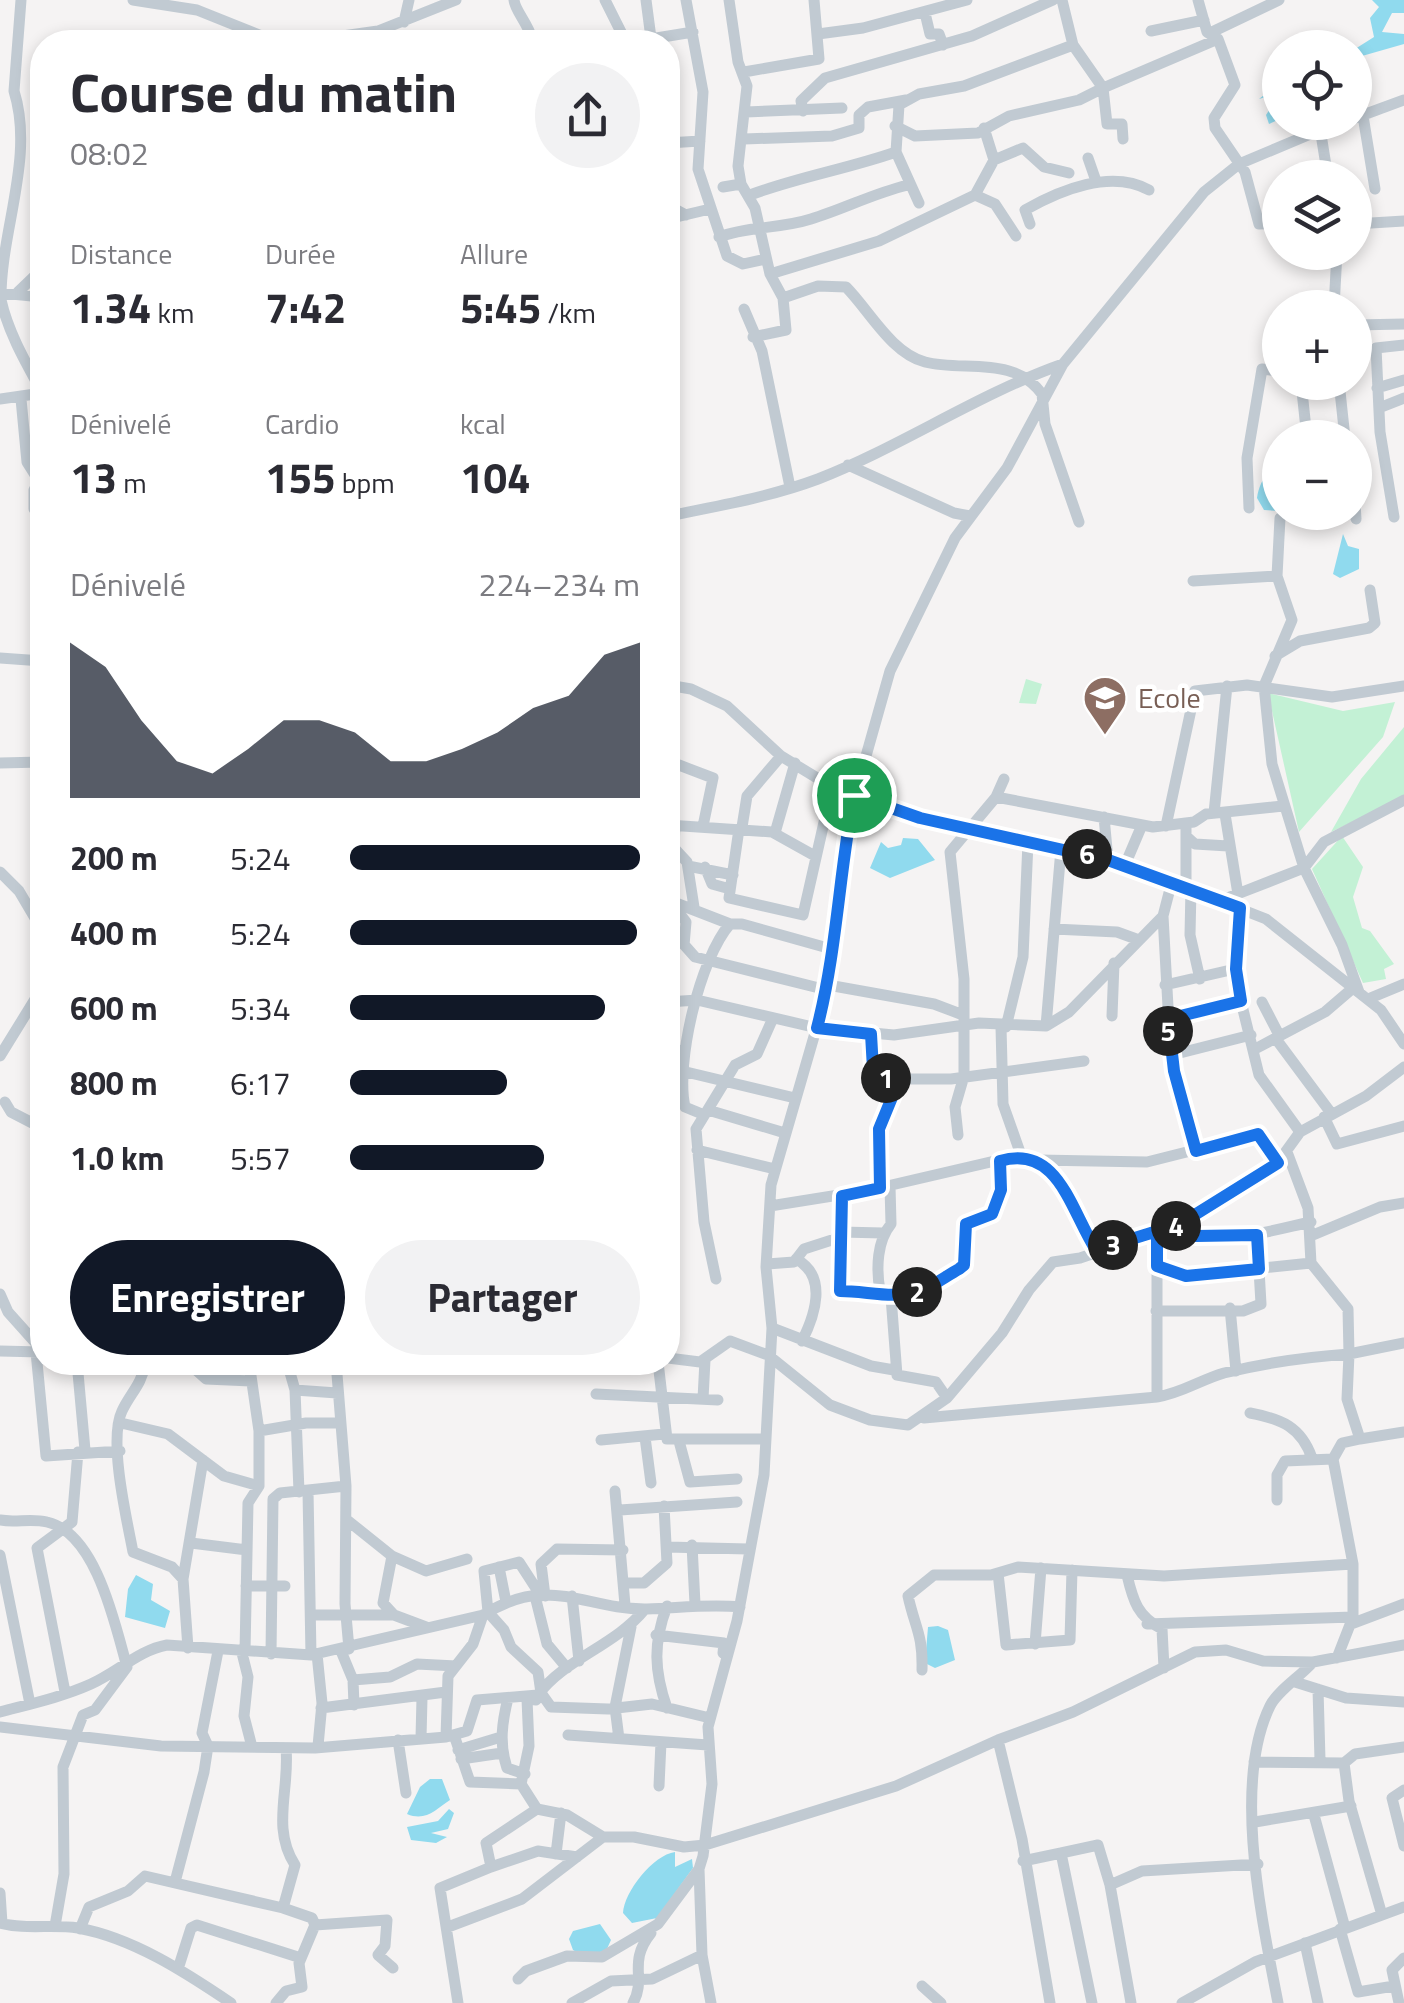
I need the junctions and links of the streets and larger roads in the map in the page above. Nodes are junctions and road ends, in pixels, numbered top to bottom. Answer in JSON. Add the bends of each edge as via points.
{"nodes":[{"id":1,"x":21,"y":0,"type":"edge"},
{"id":2,"x":133,"y":0,"type":"edge"},
{"id":3,"x":410,"y":0,"type":"edge"},
{"id":4,"x":456,"y":0,"type":"edge"},
{"id":5,"x":514,"y":0,"type":"edge"},
{"id":6,"x":605,"y":0,"type":"edge"},
{"id":7,"x":646,"y":0,"type":"edge"},
{"id":8,"x":686,"y":0,"type":"edge"},
{"id":9,"x":729,"y":0,"type":"edge"},
{"id":10,"x":814,"y":0,"type":"edge"},
{"id":11,"x":967,"y":0,"type":"edge"},
{"id":12,"x":1053,"y":0,"type":"edge"},
{"id":13,"x":1062,"y":0,"type":"edge"},
{"id":14,"x":1198,"y":0,"type":"edge"},
{"id":15,"x":1279,"y":0,"type":"edge"},
{"id":16,"x":1025,"y":5,"type":"edge"},
{"id":17,"x":925,"y":14,"type":"junction"},
{"id":18,"x":404,"y":22,"type":"junction"},
{"id":19,"x":243,"y":30,"type":"edge"},
{"id":20,"x":378,"y":30,"type":"edge"},
{"id":21,"x":530,"y":30,"type":"edge"},
{"id":22,"x":622,"y":30,"type":"edge"},
{"id":23,"x":650,"y":30,"type":"edge"},
{"id":24,"x":1151,"y":31,"type":"dead end"},
{"id":25,"x":1210,"y":31,"type":"junction"},
{"id":26,"x":693,"y":32,"type":"junction"},
{"id":27,"x":680,"y":34,"type":"edge"},
{"id":28,"x":818,"y":34,"type":"junction"},
{"id":29,"x":943,"y":45,"type":"junction"},
{"id":30,"x":1073,"y":45,"type":"junction"},
{"id":31,"x":818,"y":59,"type":"junction"},
{"id":32,"x":744,"y":72,"type":"junction"},
{"id":33,"x":825,"y":78,"type":"junction"},
{"id":34,"x":1103,"y":88,"type":"junction"},
{"id":35,"x":906,"y":100,"type":"junction"},
{"id":36,"x":1403,"y":102,"type":"edge"},
{"id":37,"x":842,"y":108,"type":"dead end"},
{"id":38,"x":799,"y":111,"type":"junction"},
{"id":39,"x":746,"y":112,"type":"junction"},
{"id":40,"x":1372,"y":113,"type":"edge"},
{"id":41,"x":895,"y":126,"type":"junction"},
{"id":42,"x":984,"y":128,"type":"junction"},
{"id":43,"x":792,"y":138,"type":"junction"},
{"id":44,"x":744,"y":139,"type":"junction"},
{"id":45,"x":1124,"y":139,"type":"dead end"},
{"id":46,"x":1293,"y":140,"type":"edge"},
{"id":47,"x":1364,"y":140,"type":"edge"},
{"id":48,"x":700,"y":141,"type":"junction"},
{"id":49,"x":680,"y":142,"type":"edge"},
{"id":50,"x":896,"y":152,"type":"junction"},
{"id":51,"x":1088,"y":158,"type":"dead end"},
{"id":52,"x":994,"y":160,"type":"junction"},
{"id":53,"x":1239,"y":164,"type":"junction"},
{"id":54,"x":1069,"y":173,"type":"dead end"},
{"id":55,"x":1096,"y":182,"type":"junction"},
{"id":56,"x":741,"y":184,"type":"junction"},
{"id":57,"x":908,"y":185,"type":"junction"},
{"id":58,"x":723,"y":186,"type":"dead end"},
{"id":59,"x":1375,"y":189,"type":"dead end"},
{"id":60,"x":1149,"y":190,"type":"dead end"},
{"id":61,"x":750,"y":195,"type":"junction"},
{"id":62,"x":974,"y":195,"type":"junction"},
{"id":63,"x":919,"y":203,"type":"dead end"},
{"id":64,"x":710,"y":210,"type":"junction"},
{"id":65,"x":680,"y":212,"type":"edge"},
{"id":66,"x":687,"y":215,"type":"junction"},
{"id":67,"x":680,"y":216,"type":"edge"},
{"id":68,"x":1404,"y":221,"type":"edge"},
{"id":69,"x":1372,"y":223,"type":"edge"},
{"id":70,"x":1030,"y":224,"type":"dead end"},
{"id":71,"x":1262,"y":225,"type":"edge"},
{"id":72,"x":758,"y":232,"type":"junction"},
{"id":73,"x":1016,"y":236,"type":"dead end"},
{"id":74,"x":719,"y":237,"type":"junction"},
{"id":75,"x":766,"y":259,"type":"junction"},
{"id":76,"x":770,"y":274,"type":"junction"},
{"id":77,"x":30,"y":280,"type":"edge"},
{"id":78,"x":0,"y":290,"type":"edge"},
{"id":79,"x":18,"y":292,"type":"junction"},
{"id":80,"x":30,"y":294,"type":"edge"},
{"id":81,"x":784,"y":298,"type":"junction"},
{"id":82,"x":744,"y":309,"type":"dead end"},
{"id":83,"x":3,"y":313,"type":"edge"},
{"id":84,"x":1404,"y":324,"type":"edge"},
{"id":85,"x":1372,"y":325,"type":"edge"},
{"id":86,"x":754,"y":337,"type":"junction"},
{"id":87,"x":1404,"y":346,"type":"edge"},
{"id":88,"x":1064,"y":364,"type":"junction"},
{"id":89,"x":30,"y":368,"type":"edge"},
{"id":90,"x":1262,"y":369,"type":"edge"},
{"id":91,"x":1026,"y":378,"type":"junction"},
{"id":92,"x":1404,"y":380,"type":"edge"},
{"id":93,"x":1377,"y":388,"type":"junction"},
{"id":94,"x":30,"y":396,"type":"edge"},
{"id":95,"x":1404,"y":398,"type":"edge"},
{"id":96,"x":0,"y":399,"type":"edge"},
{"id":97,"x":21,"y":399,"type":"junction"},
{"id":98,"x":1044,"y":400,"type":"junction"},
{"id":99,"x":1379,"y":408,"type":"junction"},
{"id":100,"x":848,"y":464,"type":"junction"},
{"id":101,"x":30,"y":465,"type":"edge"},
{"id":102,"x":790,"y":487,"type":"junction"},
{"id":103,"x":1249,"y":508,"type":"dead end"},
{"id":104,"x":680,"y":513,"type":"edge"},
{"id":105,"x":970,"y":516,"type":"junction"},
{"id":106,"x":1394,"y":517,"type":"dead end"},
{"id":107,"x":1080,"y":522,"type":"dead end"},
{"id":108,"x":1279,"y":530,"type":"edge"},
{"id":109,"x":1277,"y":576,"type":"junction"},
{"id":110,"x":1193,"y":581,"type":"dead end"},
{"id":111,"x":1370,"y":590,"type":"dead end"},
{"id":112,"x":1274,"y":656,"type":"junction"},
{"id":113,"x":0,"y":658,"type":"edge"},
{"id":114,"x":30,"y":659,"type":"edge"},
{"id":115,"x":1228,"y":686,"type":"junction"},
{"id":116,"x":1264,"y":686,"type":"junction"},
{"id":117,"x":1404,"y":686,"type":"edge"},
{"id":118,"x":680,"y":687,"type":"edge"},
{"id":119,"x":780,"y":756,"type":"junction"},
{"id":120,"x":30,"y":762,"type":"edge"},
{"id":121,"x":0,"y":763,"type":"edge"},
{"id":122,"x":795,"y":764,"type":"junction"},
{"id":123,"x":680,"y":765,"type":"edge"},
{"id":124,"x":1004,"y":779,"type":"dead end"},
{"id":125,"x":832,"y":787,"type":"junction"},
{"id":126,"x":854,"y":795,"type":"junction"},
{"id":127,"x":996,"y":797,"type":"junction"},
{"id":128,"x":1404,"y":800,"type":"edge"},
{"id":129,"x":1283,"y":806,"type":"junction"},
{"id":130,"x":1219,"y":813,"type":"junction"},
{"id":131,"x":1104,"y":817,"type":"junction"},
{"id":132,"x":1142,"y":824,"type":"junction"},
{"id":133,"x":680,"y":825,"type":"edge"},
{"id":134,"x":703,"y":826,"type":"junction"},
{"id":135,"x":1166,"y":826,"type":"junction"},
{"id":136,"x":741,"y":828,"type":"junction"},
{"id":137,"x":1186,"y":829,"type":"junction"},
{"id":138,"x":970,"y":831,"type":"junction"},
{"id":139,"x":774,"y":833,"type":"junction"},
{"id":140,"x":1028,"y":842,"type":"junction"},
{"id":141,"x":1228,"y":846,"type":"junction"},
{"id":142,"x":1061,"y":849,"type":"junction"},
{"id":143,"x":680,"y":856,"type":"edge"},
{"id":144,"x":815,"y":856,"type":"junction"},
{"id":145,"x":1108,"y":860,"type":"junction"},
{"id":146,"x":1125,"y":865,"type":"junction"},
{"id":147,"x":688,"y":866,"type":"junction"},
{"id":148,"x":1304,"y":868,"type":"junction"},
{"id":149,"x":0,"y":872,"type":"edge"},
{"id":150,"x":1172,"y":881,"type":"junction"},
{"id":151,"x":732,"y":882,"type":"junction"},
{"id":152,"x":1188,"y":887,"type":"junction"},
{"id":153,"x":1238,"y":894,"type":"junction"},
{"id":154,"x":1222,"y":900,"type":"junction"},
{"id":155,"x":680,"y":903,"type":"edge"},
{"id":156,"x":694,"y":907,"type":"junction"},
{"id":157,"x":1240,"y":908,"type":"junction"},
{"id":158,"x":30,"y":911,"type":"edge"},
{"id":159,"x":680,"y":914,"type":"edge"},
{"id":160,"x":1163,"y":916,"type":"junction"},
{"id":161,"x":730,"y":924,"type":"junction"},
{"id":162,"x":1054,"y":929,"type":"junction"},
{"id":163,"x":1139,"y":940,"type":"junction"},
{"id":164,"x":680,"y":942,"type":"edge"},
{"id":165,"x":684,"y":945,"type":"junction"},
{"id":166,"x":834,"y":950,"type":"junction"},
{"id":167,"x":711,"y":959,"type":"junction"},
{"id":168,"x":1114,"y":964,"type":"junction"},
{"id":169,"x":1236,"y":969,"type":"junction"},
{"id":170,"x":1200,"y":979,"type":"junction"},
{"id":171,"x":1165,"y":984,"type":"junction"},
{"id":172,"x":1404,"y":984,"type":"edge"},
{"id":173,"x":827,"y":987,"type":"junction"},
{"id":174,"x":1360,"y":993,"type":"junction"},
{"id":175,"x":698,"y":1000,"type":"junction"},
{"id":176,"x":680,"y":1001,"type":"edge"},
{"id":177,"x":1241,"y":1001,"type":"junction"},
{"id":178,"x":1262,"y":1002,"type":"dead end"},
{"id":179,"x":30,"y":1007,"type":"edge"},
{"id":180,"x":1112,"y":1016,"type":"dead end"},
{"id":181,"x":773,"y":1018,"type":"junction"},
{"id":182,"x":1168,"y":1019,"type":"junction"},
{"id":183,"x":963,"y":1020,"type":"junction"},
{"id":184,"x":1046,"y":1026,"type":"junction"},
{"id":185,"x":1004,"y":1027,"type":"junction"},
{"id":186,"x":817,"y":1028,"type":"junction"},
{"id":187,"x":871,"y":1034,"type":"junction"},
{"id":188,"x":1251,"y":1035,"type":"junction"},
{"id":189,"x":1403,"y":1036,"type":"edge"},
{"id":190,"x":1276,"y":1039,"type":"junction"},
{"id":191,"x":1255,"y":1049,"type":"junction"},
{"id":192,"x":680,"y":1051,"type":"edge"},
{"id":193,"x":684,"y":1053,"type":"junction"},
{"id":194,"x":1172,"y":1055,"type":"junction"},
{"id":195,"x":0,"y":1056,"type":"edge"},
{"id":196,"x":1084,"y":1061,"type":"dead end"},
{"id":197,"x":1404,"y":1067,"type":"edge"},
{"id":198,"x":1003,"y":1068,"type":"junction"},
{"id":199,"x":682,"y":1071,"type":"junction"},
{"id":200,"x":964,"y":1076,"type":"junction"},
{"id":201,"x":900,"y":1078,"type":"junction"},
{"id":202,"x":725,"y":1080,"type":"junction"},
{"id":203,"x":795,"y":1098,"type":"junction"},
{"id":204,"x":4,"y":1102,"type":"dead end"},
{"id":205,"x":705,"y":1112,"type":"junction"},
{"id":206,"x":1328,"y":1115,"type":"junction"},
{"id":207,"x":30,"y":1122,"type":"edge"},
{"id":208,"x":1404,"y":1126,"type":"edge"},
{"id":209,"x":1300,"y":1132,"type":"junction"},
{"id":210,"x":784,"y":1134,"type":"junction"},
{"id":211,"x":958,"y":1135,"type":"dead end"},
{"id":212,"x":697,"y":1150,"type":"junction"},
{"id":213,"x":1196,"y":1151,"type":"junction"},
{"id":214,"x":1287,"y":1152,"type":"junction"},
{"id":215,"x":1022,"y":1155,"type":"junction"},
{"id":216,"x":1040,"y":1160,"type":"junction"},
{"id":217,"x":1000,"y":1161,"type":"junction"},
{"id":218,"x":1278,"y":1163,"type":"junction"},
{"id":219,"x":775,"y":1169,"type":"junction"},
{"id":220,"x":885,"y":1187,"type":"junction"},
{"id":221,"x":842,"y":1196,"type":"junction"},
{"id":222,"x":1404,"y":1203,"type":"edge"},
{"id":223,"x":770,"y":1206,"type":"junction"},
{"id":224,"x":1180,"y":1224,"type":"junction"},
{"id":225,"x":1312,"y":1228,"type":"junction"},
{"id":226,"x":883,"y":1233,"type":"junction"},
{"id":227,"x":1157,"y":1233,"type":"junction"},
{"id":228,"x":840,"y":1234,"type":"junction"},
{"id":229,"x":1257,"y":1235,"type":"junction"},
{"id":230,"x":1096,"y":1250,"type":"junction"},
{"id":231,"x":796,"y":1259,"type":"junction"},
{"id":232,"x":1311,"y":1263,"type":"junction"},
{"id":233,"x":767,"y":1264,"type":"junction"},
{"id":234,"x":1157,"y":1266,"type":"junction"},
{"id":235,"x":1259,"y":1269,"type":"junction"},
{"id":236,"x":716,"y":1279,"type":"dead end"},
{"id":237,"x":0,"y":1294,"type":"edge"},
{"id":238,"x":885,"y":1294,"type":"junction"},
{"id":239,"x":1230,"y":1308,"type":"junction"},
{"id":240,"x":1156,"y":1311,"type":"junction"},
{"id":241,"x":772,"y":1328,"type":"junction"},
{"id":242,"x":30,"y":1339,"type":"edge"},
{"id":243,"x":802,"y":1341,"type":"junction"},
{"id":244,"x":1404,"y":1344,"type":"edge"},
{"id":245,"x":0,"y":1351,"type":"edge"},
{"id":246,"x":30,"y":1351,"type":"edge"},
{"id":247,"x":1348,"y":1354,"type":"junction"},
{"id":248,"x":768,"y":1355,"type":"junction"},
{"id":249,"x":705,"y":1360,"type":"junction"},
{"id":250,"x":680,"y":1363,"type":"edge"},
{"id":251,"x":894,"y":1370,"type":"junction"},
{"id":252,"x":1236,"y":1371,"type":"junction"},
{"id":253,"x":41,"y":1375,"type":"edge"},
{"id":254,"x":78,"y":1375,"type":"edge"},
{"id":255,"x":143,"y":1375,"type":"edge"},
{"id":256,"x":201,"y":1375,"type":"edge"},
{"id":257,"x":250,"y":1375,"type":"edge"},
{"id":258,"x":290,"y":1375,"type":"edge"},
{"id":259,"x":336,"y":1375,"type":"edge"},
{"id":260,"x":659,"y":1375,"type":"edge"},
{"id":261,"x":251,"y":1381,"type":"junction"},
{"id":262,"x":294,"y":1390,"type":"junction"},
{"id":263,"x":337,"y":1393,"type":"junction"},
{"id":264,"x":596,"y":1394,"type":"dead end"},
{"id":265,"x":660,"y":1396,"type":"junction"},
{"id":266,"x":1157,"y":1397,"type":"junction"},
{"id":267,"x":704,"y":1398,"type":"junction"},
{"id":268,"x":947,"y":1398,"type":"junction"},
{"id":269,"x":718,"y":1400,"type":"dead end"},
{"id":270,"x":1250,"y":1413,"type":"dead end"},
{"id":271,"x":924,"y":1418,"type":"junction"},
{"id":272,"x":120,"y":1423,"type":"junction"},
{"id":273,"x":338,"y":1423,"type":"junction"},
{"id":274,"x":295,"y":1426,"type":"junction"},
{"id":275,"x":259,"y":1431,"type":"junction"},
{"id":276,"x":1404,"y":1432,"type":"edge"},
{"id":277,"x":664,"y":1434,"type":"junction"},
{"id":278,"x":645,"y":1437,"type":"junction"},
{"id":279,"x":764,"y":1438,"type":"junction"},
{"id":280,"x":1360,"y":1439,"type":"junction"},
{"id":281,"x":601,"y":1440,"type":"dead end"},
{"id":282,"x":679,"y":1441,"type":"junction"},
{"id":283,"x":81,"y":1451,"type":"junction"},
{"id":284,"x":120,"y":1451,"type":"junction"},
{"id":285,"x":259,"y":1455,"type":"junction"},
{"id":286,"x":1312,"y":1458,"type":"junction"},
{"id":287,"x":1333,"y":1458,"type":"junction"},
{"id":288,"x":203,"y":1460,"type":"junction"},
{"id":289,"x":236,"y":1477,"type":"junction"},
{"id":290,"x":737,"y":1478,"type":"dead end"},
{"id":291,"x":651,"y":1483,"type":"dead end"},
{"id":292,"x":346,"y":1486,"type":"junction"},
{"id":293,"x":258,"y":1488,"type":"junction"},
{"id":294,"x":615,"y":1490,"type":"dead end"},
{"id":295,"x":304,"y":1491,"type":"junction"},
{"id":296,"x":276,"y":1496,"type":"junction"},
{"id":297,"x":1277,"y":1500,"type":"dead end"},
{"id":298,"x":737,"y":1502,"type":"dead end"},
{"id":299,"x":664,"y":1506,"type":"junction"},
{"id":300,"x":620,"y":1510,"type":"junction"},
{"id":301,"x":0,"y":1520,"type":"edge"},
{"id":302,"x":347,"y":1520,"type":"junction"},
{"id":303,"x":65,"y":1528,"type":"junction"},
{"id":304,"x":191,"y":1543,"type":"junction"},
{"id":305,"x":692,"y":1545,"type":"junction"},
{"id":306,"x":667,"y":1547,"type":"junction"},
{"id":307,"x":748,"y":1549,"type":"junction"},
{"id":308,"x":247,"y":1550,"type":"junction"},
{"id":309,"x":622,"y":1550,"type":"junction"},
{"id":310,"x":0,"y":1555,"type":"edge"},
{"id":311,"x":392,"y":1556,"type":"junction"},
{"id":312,"x":467,"y":1559,"type":"dead end"},
{"id":313,"x":1353,"y":1564,"type":"junction"},
{"id":314,"x":499,"y":1566,"type":"junction"},
{"id":315,"x":1042,"y":1568,"type":"junction"},
{"id":316,"x":1072,"y":1570,"type":"junction"},
{"id":317,"x":998,"y":1573,"type":"junction"},
{"id":318,"x":1128,"y":1574,"type":"junction"},
{"id":319,"x":183,"y":1578,"type":"junction"},
{"id":320,"x":625,"y":1583,"type":"junction"},
{"id":321,"x":246,"y":1586,"type":"junction"},
{"id":322,"x":278,"y":1586,"type":"junction"},
{"id":323,"x":540,"y":1596,"type":"junction"},
{"id":324,"x":572,"y":1596,"type":"junction"},
{"id":325,"x":506,"y":1602,"type":"junction"},
{"id":326,"x":695,"y":1604,"type":"junction"},
{"id":327,"x":1404,"y":1604,"type":"edge"},
{"id":328,"x":625,"y":1605,"type":"junction"},
{"id":329,"x":666,"y":1606,"type":"junction"},
{"id":330,"x":740,"y":1606,"type":"junction"},
{"id":331,"x":645,"y":1609,"type":"junction"},
{"id":332,"x":312,"y":1614,"type":"junction"},
{"id":333,"x":394,"y":1614,"type":"junction"},
{"id":334,"x":486,"y":1614,"type":"junction"},
{"id":335,"x":346,"y":1615,"type":"junction"},
{"id":336,"x":1352,"y":1620,"type":"junction"},
{"id":337,"x":1148,"y":1624,"type":"junction"},
{"id":338,"x":631,"y":1627,"type":"junction"},
{"id":339,"x":428,"y":1628,"type":"junction"},
{"id":340,"x":656,"y":1635,"type":"junction"},
{"id":341,"x":1035,"y":1644,"type":"junction"},
{"id":342,"x":1404,"y":1644,"type":"edge"},
{"id":343,"x":188,"y":1648,"type":"junction"},
{"id":344,"x":345,"y":1650,"type":"junction"},
{"id":345,"x":218,"y":1651,"type":"junction"},
{"id":346,"x":244,"y":1653,"type":"junction"},
{"id":347,"x":271,"y":1654,"type":"junction"},
{"id":348,"x":314,"y":1655,"type":"junction"},
{"id":349,"x":1337,"y":1658,"type":"junction"},
{"id":350,"x":579,"y":1661,"type":"junction"},
{"id":351,"x":1313,"y":1662,"type":"junction"},
{"id":352,"x":456,"y":1666,"type":"junction"},
{"id":353,"x":127,"y":1667,"type":"junction"},
{"id":354,"x":566,"y":1668,"type":"junction"},
{"id":355,"x":1164,"y":1668,"type":"junction"},
{"id":356,"x":922,"y":1670,"type":"dead end"},
{"id":357,"x":354,"y":1680,"type":"junction"},
{"id":358,"x":719,"y":1682,"type":"junction"},
{"id":359,"x":1295,"y":1682,"type":"junction"},
{"id":360,"x":1318,"y":1690,"type":"junction"},
{"id":361,"x":65,"y":1692,"type":"junction"},
{"id":362,"x":446,"y":1692,"type":"junction"},
{"id":363,"x":544,"y":1697,"type":"junction"},
{"id":364,"x":422,"y":1698,"type":"junction"},
{"id":365,"x":508,"y":1698,"type":"junction"},
{"id":366,"x":1404,"y":1702,"type":"edge"},
{"id":367,"x":30,"y":1704,"type":"junction"},
{"id":368,"x":354,"y":1705,"type":"junction"},
{"id":369,"x":615,"y":1707,"type":"junction"},
{"id":370,"x":322,"y":1708,"type":"junction"},
{"id":371,"x":666,"y":1708,"type":"junction"},
{"id":372,"x":0,"y":1712,"type":"edge"},
{"id":373,"x":710,"y":1718,"type":"junction"},
{"id":374,"x":0,"y":1727,"type":"edge"},
{"id":375,"x":568,"y":1735,"type":"dead end"},
{"id":376,"x":450,"y":1736,"type":"junction"},
{"id":377,"x":501,"y":1737,"type":"junction"},
{"id":378,"x":76,"y":1738,"type":"junction"},
{"id":379,"x":421,"y":1738,"type":"junction"},
{"id":380,"x":398,"y":1740,"type":"junction"},
{"id":381,"x":619,"y":1740,"type":"junction"},
{"id":382,"x":998,"y":1740,"type":"junction"},
{"id":383,"x":662,"y":1742,"type":"junction"},
{"id":384,"x":708,"y":1745,"type":"junction"},
{"id":385,"x":208,"y":1746,"type":"junction"},
{"id":386,"x":318,"y":1746,"type":"junction"},
{"id":387,"x":252,"y":1747,"type":"junction"},
{"id":388,"x":1404,"y":1747,"type":"edge"},
{"id":389,"x":286,"y":1748,"type":"junction"},
{"id":390,"x":502,"y":1753,"type":"junction"},
{"id":391,"x":459,"y":1754,"type":"junction"},
{"id":392,"x":1320,"y":1760,"type":"junction"},
{"id":393,"x":1254,"y":1762,"type":"junction"},
{"id":394,"x":1344,"y":1763,"type":"junction"},
{"id":395,"x":523,"y":1779,"type":"junction"},
{"id":396,"x":660,"y":1786,"type":"dead end"},
{"id":397,"x":1404,"y":1790,"type":"edge"},
{"id":398,"x":406,"y":1793,"type":"dead end"},
{"id":399,"x":1351,"y":1806,"type":"junction"},
{"id":400,"x":537,"y":1809,"type":"junction"},
{"id":401,"x":562,"y":1813,"type":"junction"},
{"id":402,"x":1314,"y":1814,"type":"junction"},
{"id":403,"x":1255,"y":1822,"type":"junction"},
{"id":404,"x":604,"y":1837,"type":"junction"},
{"id":405,"x":704,"y":1846,"type":"junction"},
{"id":406,"x":1404,"y":1846,"type":"edge"},
{"id":407,"x":1061,"y":1853,"type":"junction"},
{"id":408,"x":556,"y":1854,"type":"junction"},
{"id":409,"x":577,"y":1856,"type":"junction"},
{"id":410,"x":1023,"y":1862,"type":"junction"},
{"id":411,"x":1258,"y":1864,"type":"junction"},
{"id":412,"x":492,"y":1867,"type":"junction"},
{"id":413,"x":699,"y":1869,"type":"junction"},
{"id":414,"x":174,"y":1882,"type":"junction"},
{"id":415,"x":1110,"y":1886,"type":"junction"},
{"id":416,"x":0,"y":1893,"type":"edge"},
{"id":417,"x":1404,"y":1907,"type":"edge"},
{"id":418,"x":283,"y":1908,"type":"junction"},
{"id":419,"x":1382,"y":1915,"type":"junction"},
{"id":420,"x":1,"y":1923,"type":"edge"},
{"id":421,"x":658,"y":1924,"type":"junction"},
{"id":422,"x":315,"y":1925,"type":"junction"},
{"id":423,"x":56,"y":1926,"type":"junction"},
{"id":424,"x":80,"y":1928,"type":"junction"},
{"id":425,"x":448,"y":1928,"type":"junction"},
{"id":426,"x":1343,"y":1929,"type":"junction"},
{"id":427,"x":1305,"y":1942,"type":"junction"},
{"id":428,"x":702,"y":1955,"type":"junction"},
{"id":429,"x":1268,"y":1957,"type":"junction"},
{"id":430,"x":300,"y":1958,"type":"junction"},
{"id":431,"x":1404,"y":1958,"type":"edge"},
{"id":432,"x":393,"y":1968,"type":"dead end"},
{"id":433,"x":178,"y":1969,"type":"junction"},
{"id":434,"x":518,"y":1979,"type":"dead end"},
{"id":435,"x":638,"y":1979,"type":"junction"},
{"id":436,"x":922,"y":1986,"type":"dead end"},
{"id":437,"x":1394,"y":1986,"type":"junction"},
{"id":438,"x":212,"y":1990,"type":"junction"},
{"id":439,"x":1190,"y":2002,"type":"edge"},
{"id":440,"x":206,"y":2003,"type":"edge"},
{"id":441,"x":231,"y":2003,"type":"edge"},
{"id":442,"x":276,"y":2003,"type":"edge"},
{"id":443,"x":458,"y":2003,"type":"edge"},
{"id":444,"x":572,"y":2003,"type":"edge"},
{"id":445,"x":633,"y":2003,"type":"edge"},
{"id":446,"x":710,"y":2003,"type":"edge"},
{"id":447,"x":941,"y":2003,"type":"edge"},
{"id":448,"x":1050,"y":2003,"type":"edge"},
{"id":449,"x":1092,"y":2003,"type":"edge"},
{"id":450,"x":1131,"y":2003,"type":"edge"},
{"id":451,"x":1278,"y":2003,"type":"edge"},
{"id":452,"x":1318,"y":2003,"type":"edge"},
{"id":453,"x":1399,"y":2003,"type":"edge"}],
"edges":[{"from":1,"to":78,"type":"street","via":[[16,162]]},
{"from":2,"to":19,"type":"street","via":[[197,10]]},
{"from":3,"to":18,"type":"street"},
{"from":4,"to":18,"type":"street"},
{"from":5,"to":21,"type":"street"},
{"from":6,"to":22,"type":"street"},
{"from":7,"to":23,"type":"street"},
{"from":8,"to":26,"type":"street"},
{"from":9,"to":32,"type":"street"},
{"from":10,"to":28,"type":"street"},
{"from":11,"to":17,"type":"street"},
{"from":12,"to":16,"type":"street"},
{"from":13,"to":30,"type":"street"},
{"from":14,"to":25,"type":"street"},
{"from":15,"to":25,"type":"street","via":[[1218,33]]},
{"from":16,"to":29,"type":"street"},
{"from":17,"to":28,"type":"street"},
{"from":17,"to":29,"type":"street","via":[[930,34],[939,34]]},
{"from":18,"to":20,"type":"street"},
{"from":24,"to":25,"type":"street"},
{"from":25,"to":34,"type":"street"},
{"from":25,"to":53,"type":"street","via":[[1234,85],[1214,128]]},
{"from":26,"to":27,"type":"street"},
{"from":26,"to":48,"type":"street","via":[[703,92]]},
{"from":28,"to":31,"type":"street"},
{"from":29,"to":33,"type":"street"},
{"from":30,"to":34,"type":"street"},
{"from":30,"to":35,"type":"street"},
{"from":31,"to":32,"type":"street"},
{"from":31,"to":33,"type":"street"},
{"from":32,"to":39,"type":"street"},
{"from":33,"to":38,"type":"street"},
{"from":34,"to":42,"type":"street"},
{"from":34,"to":45,"type":"street","via":[[1107,124],[1122,124]]},
{"from":35,"to":41,"type":"street","via":[[898,106]]},
{"from":35,"to":43,"type":"street","via":[[868,106],[859,115],[860,128]]},
{"from":36,"to":40,"type":"street"},
{"from":37,"to":38,"type":"street"},
{"from":38,"to":39,"type":"street"},
{"from":38,"to":43,"type":"street"},
{"from":39,"to":44,"type":"street"},
{"from":41,"to":42,"type":"street","via":[[915,136]]},
{"from":41,"to":50,"type":"street"},
{"from":42,"to":52,"type":"street"},
{"from":43,"to":44,"type":"street"},
{"from":44,"to":56,"type":"street"},
{"from":46,"to":53,"type":"street"},
{"from":47,"to":59,"type":"street"},
{"from":48,"to":49,"type":"street"},
{"from":48,"to":64,"type":"street","via":[[698,169]]},
{"from":50,"to":57,"type":"street"},
{"from":50,"to":61,"type":"street"},
{"from":51,"to":55,"type":"street"},
{"from":52,"to":54,"type":"street","via":[[1024,148],[1044,166]]},
{"from":52,"to":62,"type":"street"},
{"from":53,"to":71,"type":"street","via":[[1254,226]]},
{"from":53,"to":88,"type":"street","via":[[1204,192]]},
{"from":55,"to":60,"type":"street","via":[[1116,179]]},
{"from":55,"to":70,"type":"street","via":[[1025,210]]},
{"from":56,"to":58,"type":"street"},
{"from":56,"to":61,"type":"street"},
{"from":57,"to":63,"type":"street"},
{"from":57,"to":72,"type":"street"},
{"from":61,"to":72,"type":"street"},
{"from":62,"to":73,"type":"street","via":[[995,204]]},
{"from":62,"to":76,"type":"street","via":[[879,241]]},
{"from":64,"to":66,"type":"street"},
{"from":64,"to":74,"type":"street"},
{"from":65,"to":66,"type":"street"},
{"from":66,"to":67,"type":"street"},
{"from":68,"to":69,"type":"street"},
{"from":72,"to":74,"type":"street","via":[[739,229]]},
{"from":72,"to":75,"type":"street"},
{"from":74,"to":75,"type":"street","via":[[736,262]]},
{"from":75,"to":76,"type":"street"},
{"from":76,"to":81,"type":"street"},
{"from":77,"to":79,"type":"street"},
{"from":78,"to":79,"type":"street"},
{"from":78,"to":83,"type":"street"},
{"from":79,"to":80,"type":"street"},
{"from":81,"to":86,"type":"street","via":[[786,330]]},
{"from":81,"to":91,"type":"street","via":[[818,286],[846,287],[894,343],[924,362],[961,362]]},
{"from":82,"to":86,"type":"street"},
{"from":83,"to":89,"type":"street"},
{"from":84,"to":85,"type":"street"},
{"from":86,"to":102,"type":"street"},
{"from":87,"to":93,"type":"street","via":[[1376,348]]},
{"from":88,"to":91,"type":"street"},
{"from":88,"to":98,"type":"street"},
{"from":90,"to":103,"type":"street","via":[[1246,468]]},
{"from":91,"to":98,"type":"street"},
{"from":91,"to":100,"type":"street"},
{"from":92,"to":93,"type":"street"},
{"from":93,"to":99,"type":"street"},
{"from":94,"to":97,"type":"street"},
{"from":95,"to":99,"type":"street"},
{"from":96,"to":97,"type":"street"},
{"from":97,"to":101,"type":"street"},
{"from":98,"to":105,"type":"street","via":[[1007,468]]},
{"from":98,"to":107,"type":"street","via":[[1045,424]]},
{"from":99,"to":106,"type":"street"},
{"from":100,"to":102,"type":"street"},
{"from":100,"to":105,"type":"street"},
{"from":102,"to":104,"type":"street"},
{"from":105,"to":126,"type":"street","via":[[880,692]]},
{"from":108,"to":109,"type":"street"},
{"from":109,"to":110,"type":"street"},
{"from":109,"to":112,"type":"street","via":[[1292,620]]},
{"from":111,"to":112,"type":"street","via":[[1376,623],[1370,628],[1300,641]]},
{"from":112,"to":116,"type":"street"},
{"from":113,"to":114,"type":"street"},
{"from":115,"to":116,"type":"street"},
{"from":115,"to":130,"type":"street"},
{"from":115,"to":135,"type":"street","via":[[1195,691]]},
{"from":116,"to":117,"type":"street","via":[[1332,697]]},
{"from":116,"to":129,"type":"street"},
{"from":118,"to":119,"type":"street","via":[[727,706]]},
{"from":119,"to":122,"type":"street"},
{"from":119,"to":136,"type":"street","via":[[747,796]]},
{"from":120,"to":121,"type":"street"},
{"from":122,"to":125,"type":"street"},
{"from":122,"to":139,"type":"street"},
{"from":123,"to":134,"type":"street","via":[[713,778]]},
{"from":124,"to":127,"type":"street"},
{"from":125,"to":126,"type":"street"},
{"from":125,"to":144,"type":"street"},
{"from":126,"to":138,"type":"street"},
{"from":126,"to":166,"type":"street"},
{"from":127,"to":131,"type":"street"},
{"from":127,"to":138,"type":"street"},
{"from":128,"to":148,"type":"street","via":[[1324,842]]},
{"from":129,"to":130,"type":"street"},
{"from":129,"to":148,"type":"street"},
{"from":130,"to":137,"type":"street"},
{"from":130,"to":141,"type":"street"},
{"from":131,"to":132,"type":"street"},
{"from":131,"to":145,"type":"street"},
{"from":132,"to":135,"type":"street"},
{"from":132,"to":146,"type":"street"},
{"from":133,"to":134,"type":"street"},
{"from":134,"to":136,"type":"street"},
{"from":135,"to":137,"type":"street"},
{"from":136,"to":139,"type":"street"},
{"from":136,"to":151,"type":"street"},
{"from":137,"to":141,"type":"street","via":[[1195,844]]},
{"from":137,"to":152,"type":"street"},
{"from":138,"to":140,"type":"street"},
{"from":138,"to":183,"type":"street","via":[[950,857]]},
{"from":139,"to":144,"type":"street"},
{"from":140,"to":142,"type":"street"},
{"from":140,"to":185,"type":"street","via":[[1023,957]]},
{"from":141,"to":153,"type":"street"},
{"from":142,"to":145,"type":"street"},
{"from":142,"to":162,"type":"street"},
{"from":143,"to":147,"type":"street"},
{"from":144,"to":151,"type":"street","via":[[803,916],[731,900]]},
{"from":145,"to":146,"type":"street"},
{"from":146,"to":150,"type":"street"},
{"from":147,"to":151,"type":"street","via":[[706,867],[712,884]]},
{"from":147,"to":156,"type":"street"},
{"from":148,"to":153,"type":"street"},
{"from":148,"to":174,"type":"street"},
{"from":149,"to":158,"type":"street"},
{"from":150,"to":152,"type":"street"},
{"from":150,"to":160,"type":"street"},
{"from":152,"to":154,"type":"street"},
{"from":152,"to":170,"type":"street"},
{"from":153,"to":154,"type":"street"},
{"from":154,"to":157,"type":"street"},
{"from":155,"to":156,"type":"street"},
{"from":156,"to":161,"type":"street"},
{"from":157,"to":169,"type":"street"},
{"from":157,"to":174,"type":"street","via":[[1285,932]]},
{"from":159,"to":165,"type":"street"},
{"from":160,"to":163,"type":"street"},
{"from":160,"to":171,"type":"street"},
{"from":161,"to":166,"type":"street"},
{"from":161,"to":167,"type":"street"},
{"from":162,"to":163,"type":"street"},
{"from":162,"to":184,"type":"street"},
{"from":163,"to":168,"type":"street"},
{"from":164,"to":165,"type":"street"},
{"from":165,"to":167,"type":"street"},
{"from":166,"to":173,"type":"street"},
{"from":167,"to":173,"type":"street"},
{"from":167,"to":175,"type":"street"},
{"from":168,"to":180,"type":"street"},
{"from":168,"to":184,"type":"street"},
{"from":169,"to":170,"type":"street"},
{"from":169,"to":177,"type":"street"},
{"from":170,"to":171,"type":"street"},
{"from":171,"to":182,"type":"street"},
{"from":172,"to":174,"type":"street"},
{"from":173,"to":183,"type":"street","via":[[934,1004]]},
{"from":173,"to":186,"type":"street"},
{"from":174,"to":189,"type":"street"},
{"from":174,"to":190,"type":"street"},
{"from":175,"to":176,"type":"street"},
{"from":175,"to":181,"type":"street"},
{"from":175,"to":193,"type":"street"},
{"from":177,"to":182,"type":"street"},
{"from":177,"to":188,"type":"street"},
{"from":178,"to":190,"type":"street"},
{"from":179,"to":195,"type":"street"},
{"from":181,"to":186,"type":"street"},
{"from":181,"to":202,"type":"street","via":[[757,1054],[735,1065]]},
{"from":182,"to":194,"type":"street"},
{"from":183,"to":185,"type":"street"},
{"from":183,"to":187,"type":"street","via":[[908,1036]]},
{"from":183,"to":200,"type":"street"},
{"from":184,"to":185,"type":"street"},
{"from":185,"to":198,"type":"street"},
{"from":186,"to":187,"type":"street"},
{"from":186,"to":203,"type":"street"},
{"from":187,"to":201,"type":"street","via":[[873,1069],[880,1079]]},
{"from":188,"to":191,"type":"street"},
{"from":188,"to":194,"type":"street"},
{"from":190,"to":191,"type":"street"},
{"from":190,"to":206,"type":"street"},
{"from":191,"to":209,"type":"street","via":[[1258,1075]]},
{"from":192,"to":193,"type":"street"},
{"from":193,"to":199,"type":"street"},
{"from":194,"to":213,"type":"street"},
{"from":196,"to":198,"type":"street"},
{"from":197,"to":206,"type":"street"},
{"from":198,"to":200,"type":"street"},
{"from":198,"to":215,"type":"street","via":[[1004,1104]]},
{"from":199,"to":202,"type":"street"},
{"from":199,"to":205,"type":"street","via":[[685,1107]]},
{"from":200,"to":201,"type":"street"},
{"from":200,"to":211,"type":"street","via":[[955,1107]]},
{"from":201,"to":220,"type":"street","via":[[879,1129]]},
{"from":202,"to":203,"type":"street"},
{"from":202,"to":205,"type":"street"},
{"from":203,"to":210,"type":"street"},
{"from":204,"to":207,"type":"street"},
{"from":205,"to":210,"type":"street"},
{"from":205,"to":212,"type":"street","via":[[696,1129]]},
{"from":206,"to":208,"type":"street","via":[[1337,1144]]},
{"from":206,"to":209,"type":"street"},
{"from":209,"to":214,"type":"street"},
{"from":210,"to":219,"type":"street"},
{"from":212,"to":219,"type":"street"},
{"from":212,"to":236,"type":"street"},
{"from":213,"to":216,"type":"street","via":[[1134,1164]]},
{"from":213,"to":218,"type":"street","via":[[1258,1134]]},
{"from":214,"to":218,"type":"street"},
{"from":214,"to":225,"type":"street"},
{"from":215,"to":216,"type":"street"},
{"from":215,"to":217,"type":"street"},
{"from":216,"to":230,"type":"street"},
{"from":217,"to":220,"type":"street"},
{"from":217,"to":238,"type":"street","via":[[1001,1190],[992,1214],[965,1227],[964,1265],[917,1292]]},
{"from":218,"to":224,"type":"street"},
{"from":219,"to":223,"type":"street"},
{"from":220,"to":221,"type":"street"},
{"from":220,"to":226,"type":"street","via":[[892,1224]]},
{"from":221,"to":223,"type":"street"},
{"from":221,"to":228,"type":"street"},
{"from":222,"to":225,"type":"street"},
{"from":223,"to":233,"type":"street"},
{"from":224,"to":227,"type":"street"},
{"from":224,"to":229,"type":"street","via":[[1196,1236]]},
{"from":225,"to":229,"type":"street"},
{"from":225,"to":232,"type":"street"},
{"from":226,"to":228,"type":"street"},
{"from":226,"to":238,"type":"street","via":[[877,1275]]},
{"from":227,"to":230,"type":"street"},
{"from":227,"to":234,"type":"street"},
{"from":228,"to":231,"type":"street","via":[[804,1248]]},
{"from":228,"to":238,"type":"street","via":[[840,1291]]},
{"from":229,"to":235,"type":"street"},
{"from":230,"to":268,"type":"street","via":[[1044,1270]]},
{"from":231,"to":233,"type":"street"},
{"from":231,"to":243,"type":"street","via":[[807,1265],[816,1286],[816,1315]]},
{"from":232,"to":235,"type":"street"},
{"from":232,"to":247,"type":"street","via":[[1348,1309]]},
{"from":233,"to":241,"type":"street"},
{"from":234,"to":235,"type":"street","via":[[1186,1276]]},
{"from":234,"to":240,"type":"street"},
{"from":235,"to":239,"type":"street","via":[[1261,1304]]},
{"from":237,"to":242,"type":"street"},
{"from":238,"to":251,"type":"street"},
{"from":239,"to":240,"type":"street"},
{"from":239,"to":252,"type":"street"},
{"from":240,"to":266,"type":"street"},
{"from":241,"to":243,"type":"street"},
{"from":241,"to":248,"type":"street"},
{"from":243,"to":251,"type":"street"},
{"from":244,"to":247,"type":"street"},
{"from":245,"to":246,"type":"street"},
{"from":247,"to":252,"type":"street"},
{"from":247,"to":280,"type":"street","via":[[1346,1398]]},
{"from":248,"to":249,"type":"street","via":[[730,1340]]},
{"from":248,"to":271,"type":"street","via":[[830,1405],[870,1420],[908,1425]]},
{"from":248,"to":279,"type":"street"},
{"from":249,"to":250,"type":"street"},
{"from":249,"to":267,"type":"street"},
{"from":251,"to":268,"type":"street","via":[[936,1382]]},
{"from":252,"to":266,"type":"street"},
{"from":253,"to":283,"type":"street","via":[[44,1452],[49,1458]]},
{"from":254,"to":283,"type":"street"},
{"from":255,"to":272,"type":"street"},
{"from":256,"to":261,"type":"street"},
{"from":257,"to":261,"type":"street"},
{"from":258,"to":262,"type":"street"},
{"from":259,"to":263,"type":"street"},
{"from":260,"to":265,"type":"street"},
{"from":261,"to":275,"type":"street"},
{"from":262,"to":263,"type":"street"},
{"from":262,"to":274,"type":"street"},
{"from":263,"to":273,"type":"street"},
{"from":264,"to":265,"type":"street"},
{"from":265,"to":267,"type":"street"},
{"from":265,"to":277,"type":"street"},
{"from":266,"to":271,"type":"street"},
{"from":267,"to":269,"type":"street"},
{"from":268,"to":271,"type":"street"},
{"from":270,"to":286,"type":"street","via":[[1293,1427]]},
{"from":272,"to":284,"type":"street"},
{"from":272,"to":288,"type":"street","via":[[168,1434]]},
{"from":273,"to":274,"type":"street"},
{"from":273,"to":292,"type":"street"},
{"from":274,"to":275,"type":"street"},
{"from":274,"to":295,"type":"street"},
{"from":275,"to":285,"type":"street"},
{"from":276,"to":280,"type":"street"},
{"from":277,"to":278,"type":"street"},
{"from":277,"to":282,"type":"street"},
{"from":278,"to":281,"type":"street"},
{"from":278,"to":291,"type":"street"},
{"from":279,"to":282,"type":"street"},
{"from":279,"to":307,"type":"street","via":[[764,1475]]},
{"from":280,"to":287,"type":"street","via":[[1342,1443]]},
{"from":282,"to":290,"type":"street","via":[[690,1482]]},
{"from":283,"to":284,"type":"street"},
{"from":283,"to":303,"type":"street","via":[[76,1503]]},
{"from":284,"to":319,"type":"street","via":[[133,1552]]},
{"from":285,"to":289,"type":"street"},
{"from":285,"to":293,"type":"street"},
{"from":286,"to":287,"type":"street"},
{"from":286,"to":297,"type":"street","via":[[1285,1461],[1277,1475]]},
{"from":287,"to":313,"type":"street"},
{"from":288,"to":289,"type":"street"},
{"from":288,"to":304,"type":"street"},
{"from":289,"to":293,"type":"street"},
{"from":292,"to":295,"type":"street"},
{"from":292,"to":302,"type":"street"},
{"from":293,"to":296,"type":"street"},
{"from":293,"to":308,"type":"street","via":[[248,1503]]},
{"from":294,"to":300,"type":"street"},
{"from":295,"to":296,"type":"street"},
{"from":295,"to":332,"type":"street"},
{"from":296,"to":322,"type":"street"},
{"from":298,"to":299,"type":"street"},
{"from":299,"to":300,"type":"street"},
{"from":299,"to":306,"type":"street"},
{"from":300,"to":309,"type":"street"},
{"from":301,"to":303,"type":"street"},
{"from":302,"to":311,"type":"street"},
{"from":302,"to":335,"type":"street"},
{"from":303,"to":353,"type":"street","via":[[93,1566]]},
{"from":303,"to":361,"type":"street","via":[[37,1548]]},
{"from":304,"to":308,"type":"street"},
{"from":304,"to":319,"type":"street"},
{"from":305,"to":306,"type":"street"},
{"from":305,"to":307,"type":"street"},
{"from":305,"to":326,"type":"street"},
{"from":306,"to":320,"type":"street","via":[[664,1567],[644,1583]]},
{"from":307,"to":330,"type":"street"},
{"from":308,"to":321,"type":"street"},
{"from":309,"to":320,"type":"street"},
{"from":309,"to":323,"type":"street","via":[[557,1550],[542,1564]]},
{"from":310,"to":367,"type":"street"},
{"from":311,"to":312,"type":"street","via":[[434,1572]]},
{"from":311,"to":333,"type":"street","via":[[383,1603]]},
{"from":313,"to":318,"type":"street"},
{"from":313,"to":336,"type":"street"},
{"from":314,"to":323,"type":"street","via":[[518,1562]]},
{"from":314,"to":325,"type":"street"},
{"from":314,"to":334,"type":"street","via":[[484,1571]]},
{"from":315,"to":316,"type":"street"},
{"from":315,"to":317,"type":"street"},
{"from":315,"to":341,"type":"street"},
{"from":316,"to":318,"type":"street"},
{"from":316,"to":341,"type":"street","via":[[1072,1636]]},
{"from":317,"to":341,"type":"street","via":[[1006,1645]]},
{"from":317,"to":356,"type":"street","via":[[934,1575],[910,1592],[912,1617],[922,1631]]},
{"from":318,"to":337,"type":"street","via":[[1133,1602]]},
{"from":319,"to":343,"type":"street"},
{"from":320,"to":328,"type":"street"},
{"from":321,"to":322,"type":"street"},
{"from":321,"to":346,"type":"street"},
{"from":322,"to":347,"type":"street"},
{"from":323,"to":324,"type":"street"},
{"from":323,"to":325,"type":"street"},
{"from":323,"to":354,"type":"street","via":[[548,1644]]},
{"from":324,"to":328,"type":"street"},
{"from":324,"to":350,"type":"street"},
{"from":325,"to":334,"type":"street"},
{"from":326,"to":329,"type":"street"},
{"from":326,"to":330,"type":"street"},
{"from":327,"to":336,"type":"street"},
{"from":328,"to":331,"type":"street"},
{"from":329,"to":331,"type":"street"},
{"from":329,"to":340,"type":"street"},
{"from":330,"to":358,"type":"street"},
{"from":331,"to":338,"type":"street"},
{"from":332,"to":335,"type":"street"},
{"from":332,"to":348,"type":"street"},
{"from":333,"to":335,"type":"street"},
{"from":333,"to":339,"type":"street"},
{"from":334,"to":339,"type":"street"},
{"from":334,"to":352,"type":"street"},
{"from":334,"to":363,"type":"street","via":[[538,1672]]},
{"from":335,"to":344,"type":"street"},
{"from":336,"to":337,"type":"street"},
{"from":336,"to":349,"type":"street"},
{"from":337,"to":355,"type":"street","via":[[1162,1629]]},
{"from":338,"to":350,"type":"street"},
{"from":338,"to":369,"type":"street"},
{"from":339,"to":344,"type":"street"},
{"from":340,"to":358,"type":"street","via":[[724,1643]]},
{"from":340,"to":371,"type":"street"},
{"from":342,"to":349,"type":"street"},
{"from":343,"to":345,"type":"street"},
{"from":343,"to":353,"type":"street","via":[[150,1648]]},
{"from":344,"to":348,"type":"street"},
{"from":344,"to":357,"type":"street"},
{"from":345,"to":346,"type":"street"},
{"from":345,"to":385,"type":"street","via":[[202,1733]]},
{"from":346,"to":347,"type":"street"},
{"from":346,"to":387,"type":"street","via":[[244,1716]]},
{"from":347,"to":348,"type":"street"},
{"from":348,"to":370,"type":"street"},
{"from":349,"to":351,"type":"street"},
{"from":350,"to":354,"type":"street"},
{"from":351,"to":355,"type":"street","via":[[1263,1662],[1226,1650],[1195,1652]]},
{"from":351,"to":359,"type":"street"},
{"from":352,"to":357,"type":"street","via":[[416,1664],[390,1678]]},
{"from":352,"to":362,"type":"street"},
{"from":353,"to":361,"type":"street"},
{"from":353,"to":378,"type":"street","via":[[95,1710],[83,1715]]},
{"from":354,"to":363,"type":"street","via":[[544,1682]]},
{"from":355,"to":382,"type":"street"},
{"from":357,"to":368,"type":"street"},
{"from":358,"to":373,"type":"street"},
{"from":359,"to":360,"type":"street"},
{"from":359,"to":393,"type":"street","via":[[1271,1702]]},
{"from":360,"to":366,"type":"street"},
{"from":360,"to":392,"type":"street"},
{"from":361,"to":367,"type":"street"},
{"from":362,"to":364,"type":"street"},
{"from":362,"to":376,"type":"street"},
{"from":363,"to":365,"type":"street"},
{"from":363,"to":369,"type":"street","via":[[551,1706]]},
{"from":363,"to":395,"type":"street","via":[[527,1699],[530,1746]]},
{"from":364,"to":368,"type":"street"},
{"from":364,"to":379,"type":"street"},
{"from":365,"to":376,"type":"street","via":[[474,1702],[466,1730]]},
{"from":365,"to":377,"type":"street"},
{"from":367,"to":372,"type":"street"},
{"from":368,"to":370,"type":"street"},
{"from":369,"to":371,"type":"street"},
{"from":369,"to":381,"type":"street"},
{"from":370,"to":386,"type":"street"},
{"from":371,"to":373,"type":"street"},
{"from":373,"to":384,"type":"street"},
{"from":374,"to":378,"type":"street"},
{"from":375,"to":381,"type":"street"},
{"from":376,"to":379,"type":"street"},
{"from":376,"to":391,"type":"street"},
{"from":377,"to":390,"type":"street"},
{"from":377,"to":391,"type":"street"},
{"from":378,"to":385,"type":"street"},
{"from":378,"to":423,"type":"street","via":[[63,1767],[64,1874]]},
{"from":379,"to":380,"type":"street"},
{"from":380,"to":386,"type":"street"},
{"from":380,"to":398,"type":"street"},
{"from":381,"to":383,"type":"street"},
{"from":382,"to":405,"type":"street","via":[[896,1786]]},
{"from":382,"to":410,"type":"street"},
{"from":383,"to":384,"type":"street"},
{"from":383,"to":396,"type":"street"},
{"from":384,"to":405,"type":"street","via":[[712,1784]]},
{"from":385,"to":387,"type":"street"},
{"from":385,"to":414,"type":"street"},
{"from":386,"to":389,"type":"street"},
{"from":387,"to":389,"type":"street"},
{"from":388,"to":394,"type":"street","via":[[1355,1754]]},
{"from":389,"to":418,"type":"street","via":[[281,1835],[295,1865]]},
{"from":390,"to":391,"type":"street"},
{"from":390,"to":395,"type":"street","via":[[507,1768]]},
{"from":391,"to":395,"type":"street","via":[[470,1782]]},
{"from":392,"to":393,"type":"street"},
{"from":392,"to":394,"type":"street"},
{"from":393,"to":403,"type":"street"},
{"from":394,"to":399,"type":"street"},
{"from":395,"to":400,"type":"street"},
{"from":397,"to":406,"type":"street","via":[[1392,1798]]},
{"from":399,"to":402,"type":"street"},
{"from":399,"to":419,"type":"street"},
{"from":400,"to":401,"type":"street"},
{"from":400,"to":412,"type":"street","via":[[486,1844]]},
{"from":401,"to":404,"type":"street"},
{"from":401,"to":408,"type":"street"},
{"from":402,"to":403,"type":"street"},
{"from":402,"to":426,"type":"street"},
{"from":403,"to":411,"type":"street"},
{"from":404,"to":405,"type":"street"},
{"from":404,"to":409,"type":"street"},
{"from":405,"to":413,"type":"street"},
{"from":407,"to":410,"type":"street"},
{"from":407,"to":415,"type":"street","via":[[1098,1845]]},
{"from":407,"to":449,"type":"street"},
{"from":408,"to":409,"type":"street"},
{"from":408,"to":412,"type":"street","via":[[538,1851]]},
{"from":409,"to":425,"type":"street","via":[[522,1899]]},
{"from":410,"to":448,"type":"street"},
{"from":411,"to":415,"type":"street","via":[[1142,1871]]},
{"from":411,"to":429,"type":"street"},
{"from":412,"to":425,"type":"street","via":[[440,1888]]},
{"from":413,"to":421,"type":"street"},
{"from":413,"to":428,"type":"street"},
{"from":414,"to":418,"type":"street"},
{"from":414,"to":424,"type":"street","via":[[145,1876],[128,1892],[89,1907]]},
{"from":415,"to":450,"type":"street"},
{"from":416,"to":420,"type":"street"},
{"from":417,"to":419,"type":"street"},
{"from":418,"to":422,"type":"street"},
{"from":419,"to":426,"type":"street"},
{"from":420,"to":423,"type":"street"},
{"from":421,"to":434,"type":"street","via":[[602,1957],[567,1956]]},
{"from":421,"to":435,"type":"street","via":[[638,1952]]},
{"from":422,"to":430,"type":"street"},
{"from":422,"to":432,"type":"street","via":[[387,1920],[378,1955]]},
{"from":423,"to":424,"type":"street"},
{"from":424,"to":433,"type":"street"},
{"from":425,"to":443,"type":"street"},
{"from":426,"to":427,"type":"street"},
{"from":426,"to":437,"type":"street","via":[[1358,1992]]},
{"from":427,"to":429,"type":"street"},
{"from":427,"to":452,"type":"street"},
{"from":428,"to":435,"type":"street"},
{"from":428,"to":446,"type":"street"},
{"from":429,"to":439,"type":"street"},
{"from":429,"to":451,"type":"street"},
{"from":430,"to":433,"type":"street","via":[[194,1925]]},
{"from":430,"to":442,"type":"street","via":[[302,1987]]},
{"from":431,"to":437,"type":"street","via":[[1392,1970]]},
{"from":433,"to":438,"type":"street"},
{"from":435,"to":444,"type":"street","via":[[610,1981]]},
{"from":435,"to":445,"type":"street"},
{"from":436,"to":447,"type":"street"},
{"from":437,"to":453,"type":"street"},
{"from":438,"to":440,"type":"street"},
{"from":438,"to":441,"type":"street"}]}
